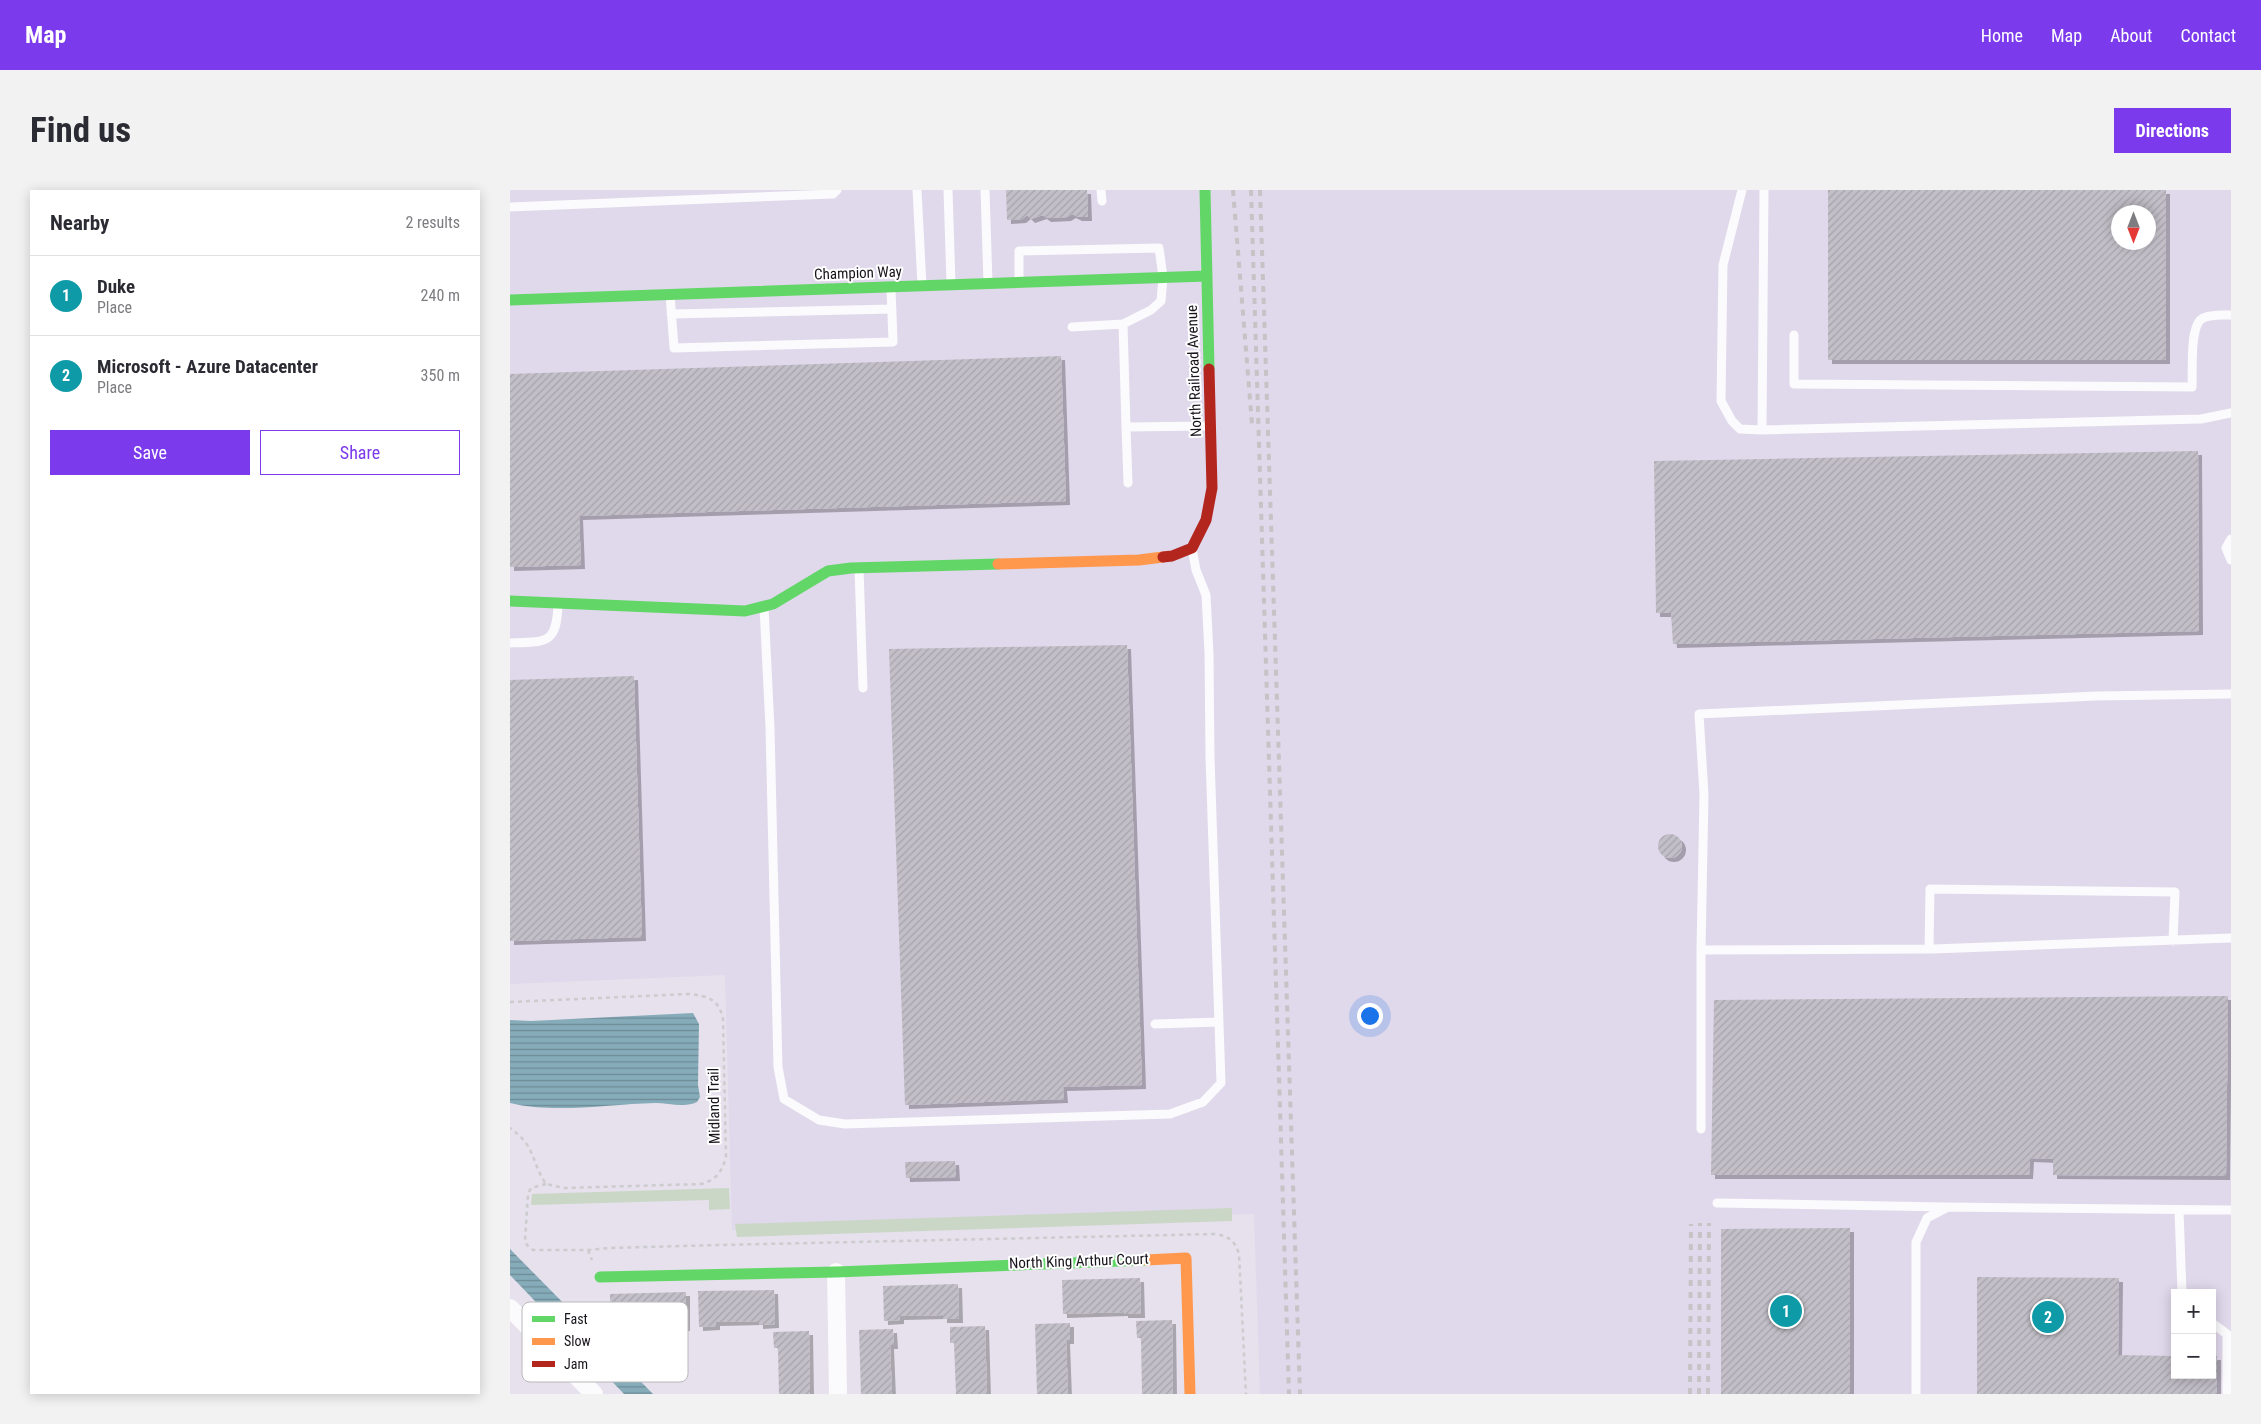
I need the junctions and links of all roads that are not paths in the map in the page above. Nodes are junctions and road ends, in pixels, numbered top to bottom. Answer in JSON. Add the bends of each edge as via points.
{"nodes":[{"id":1,"x":837,"y":190,"type":"edge"},
{"id":2,"x":917,"y":190,"type":"edge"},
{"id":3,"x":948,"y":190,"type":"edge"},
{"id":4,"x":985,"y":190,"type":"edge"},
{"id":5,"x":1101,"y":190,"type":"edge"},
{"id":6,"x":1205,"y":190,"type":"edge"},
{"id":7,"x":1742,"y":190,"type":"edge"},
{"id":8,"x":1764,"y":190,"type":"edge"},
{"id":9,"x":1102,"y":201,"type":"dead end"},
{"id":10,"x":510,"y":207,"type":"edge"},
{"id":11,"x":1207,"y":276,"type":"junction"},
{"id":12,"x":1163,"y":277,"type":"junction"},
{"id":13,"x":1019,"y":282,"type":"junction"},
{"id":14,"x":988,"y":283,"type":"junction"},
{"id":15,"x":952,"y":285,"type":"junction"},
{"id":16,"x":922,"y":286,"type":"junction"},
{"id":17,"x":891,"y":287,"type":"junction"},
{"id":18,"x":670,"y":294,"type":"junction"},
{"id":19,"x":510,"y":300,"type":"edge"},
{"id":20,"x":892,"y":308,"type":"junction"},
{"id":21,"x":671,"y":314,"type":"junction"},
{"id":22,"x":2231,"y":315,"type":"edge"},
{"id":23,"x":1123,"y":324,"type":"junction"},
{"id":24,"x":1072,"y":327,"type":"dead end"},
{"id":25,"x":1794,"y":335,"type":"dead end"},
{"id":26,"x":2231,"y":413,"type":"edge"},
{"id":27,"x":1211,"y":426,"type":"junction"},
{"id":28,"x":1126,"y":427,"type":"junction"},
{"id":29,"x":1762,"y":430,"type":"junction"},
{"id":30,"x":1128,"y":483,"type":"dead end"},
{"id":31,"x":2231,"y":539,"type":"edge"},
{"id":32,"x":1192,"y":548,"type":"junction"},
{"id":33,"x":2231,"y":560,"type":"edge"},
{"id":34,"x":859,"y":568,"type":"junction"},
{"id":35,"x":510,"y":601,"type":"edge"},
{"id":36,"x":558,"y":603,"type":"junction"},
{"id":37,"x":764,"y":606,"type":"junction"},
{"id":38,"x":510,"y":643,"type":"edge"},
{"id":39,"x":862,"y":688,"type":"dead end"},
{"id":40,"x":2231,"y":694,"type":"edge"},
{"id":41,"x":2231,"y":938,"type":"edge"},
{"id":42,"x":2173,"y":940,"type":"junction"},
{"id":43,"x":1929,"y":949,"type":"junction"},
{"id":44,"x":1701,"y":950,"type":"junction"},
{"id":45,"x":1219,"y":1022,"type":"junction"},
{"id":46,"x":1155,"y":1024,"type":"dead end"},
{"id":47,"x":1701,"y":1129,"type":"dead end"},
{"id":48,"x":1717,"y":1203,"type":"dead end"},
{"id":49,"x":1948,"y":1207,"type":"junction"},
{"id":50,"x":2179,"y":1210,"type":"junction"},
{"id":51,"x":2231,"y":1210,"type":"edge"},
{"id":52,"x":836,"y":1272,"type":"junction"},
{"id":53,"x":600,"y":1277,"type":"dead end"},
{"id":54,"x":2182,"y":1289,"type":"edge"},
{"id":55,"x":510,"y":1308,"type":"edge"},
{"id":56,"x":522,"y":1320,"type":"edge"},
{"id":57,"x":2216,"y":1326,"type":"edge"},
{"id":58,"x":582,"y":1382,"type":"edge"},
{"id":59,"x":594,"y":1394,"type":"edge"},
{"id":60,"x":838,"y":1394,"type":"edge"},
{"id":61,"x":1190,"y":1394,"type":"edge"},
{"id":62,"x":1916,"y":1394,"type":"edge"},
{"id":63,"x":2227,"y":1394,"type":"edge"}],
"edges":[{"from":1,"to":10,"type":"lane","via":[[833,194]]},
{"from":2,"to":16,"type":"lane"},
{"from":3,"to":15,"type":"lane"},
{"from":4,"to":14,"type":"lane"},
{"from":5,"to":9,"type":"lane"},
{"from":6,"to":11,"type":"street","name":"North Railroad Avenue"},
{"from":7,"to":29,"type":"lane","via":[[1723,265],[1721,401],[1732,421],[1740,428]]},
{"from":8,"to":29,"type":"lane"},
{"from":11,"to":12,"type":"street","name":"Champion Way"},
{"from":11,"to":27,"type":"street","name":"North Railroad Avenue"},
{"from":12,"to":13,"type":"street","name":"Champion Way"},
{"from":12,"to":13,"type":"lane","via":[[1160,248],[1019,251]]},
{"from":12,"to":23,"type":"lane","via":[[1161,301],[1151,310]]},
{"from":13,"to":14,"type":"street","name":"Champion Way"},
{"from":14,"to":15,"type":"street","name":"Champion Way"},
{"from":15,"to":16,"type":"street","name":"Champion Way"},
{"from":16,"to":17,"type":"street","name":"Champion Way"},
{"from":17,"to":18,"type":"street","name":"Champion Way"},
{"from":17,"to":20,"type":"lane"},
{"from":18,"to":19,"type":"street","name":"Champion Way"},
{"from":18,"to":21,"type":"lane"},
{"from":20,"to":21,"type":"lane"},
{"from":20,"to":21,"type":"lane","via":[[894,342],[674,348]]},
{"from":22,"to":25,"type":"lane","via":[[2211,315],[2196,323],[2192,387],[1794,384]]},
{"from":23,"to":24,"type":"lane"},
{"from":23,"to":28,"type":"lane"},
{"from":26,"to":29,"type":"lane","via":[[2202,418]]},
{"from":27,"to":28,"type":"lane"},
{"from":27,"to":32,"type":"street","name":"North Railroad Avenue","via":[[1212,488],[1206,520]]},
{"from":28,"to":30,"type":"lane"},
{"from":31,"to":33,"type":"lane","via":[[2226,548]]},
{"from":32,"to":34,"type":"street","via":[[1172,556],[1139,560]]},
{"from":32,"to":45,"type":"lane","via":[[1206,595]]},
{"from":34,"to":37,"type":"street","via":[[828,571],[773,604]]},
{"from":34,"to":39,"type":"lane"},
{"from":35,"to":36,"type":"street"},
{"from":36,"to":37,"type":"street","via":[[745,611]]},
{"from":36,"to":38,"type":"lane","via":[[558,626],[549,637],[541,641]]},
{"from":37,"to":45,"type":"lane","via":[[778,1067],[784,1099],[819,1120],[845,1124],[1170,1114],[1203,1102],[1221,1083]]},
{"from":40,"to":44,"type":"lane","via":[[2096,696],[1699,714],[1704,794]]},
{"from":41,"to":42,"type":"lane"},
{"from":42,"to":43,"type":"lane"},
{"from":42,"to":43,"type":"lane","via":[[2175,892],[1930,889]]},
{"from":43,"to":44,"type":"lane"},
{"from":44,"to":47,"type":"lane"},
{"from":45,"to":46,"type":"lane"},
{"from":48,"to":49,"type":"lane"},
{"from":49,"to":50,"type":"lane"},
{"from":49,"to":62,"type":"lane","via":[[1927,1218],[1916,1242]]},
{"from":50,"to":51,"type":"lane"},
{"from":50,"to":54,"type":"lane"},
{"from":52,"to":53,"type":"street","name":"North King Arthur Court"},
{"from":52,"to":60,"type":"street"},
{"from":52,"to":61,"type":"street","name":"North King Arthur Court","via":[[1186,1258]]},
{"from":55,"to":56,"type":"street"},
{"from":57,"to":63,"type":"lane","via":[[2227,1334]]},
{"from":58,"to":59,"type":"street"}]}
